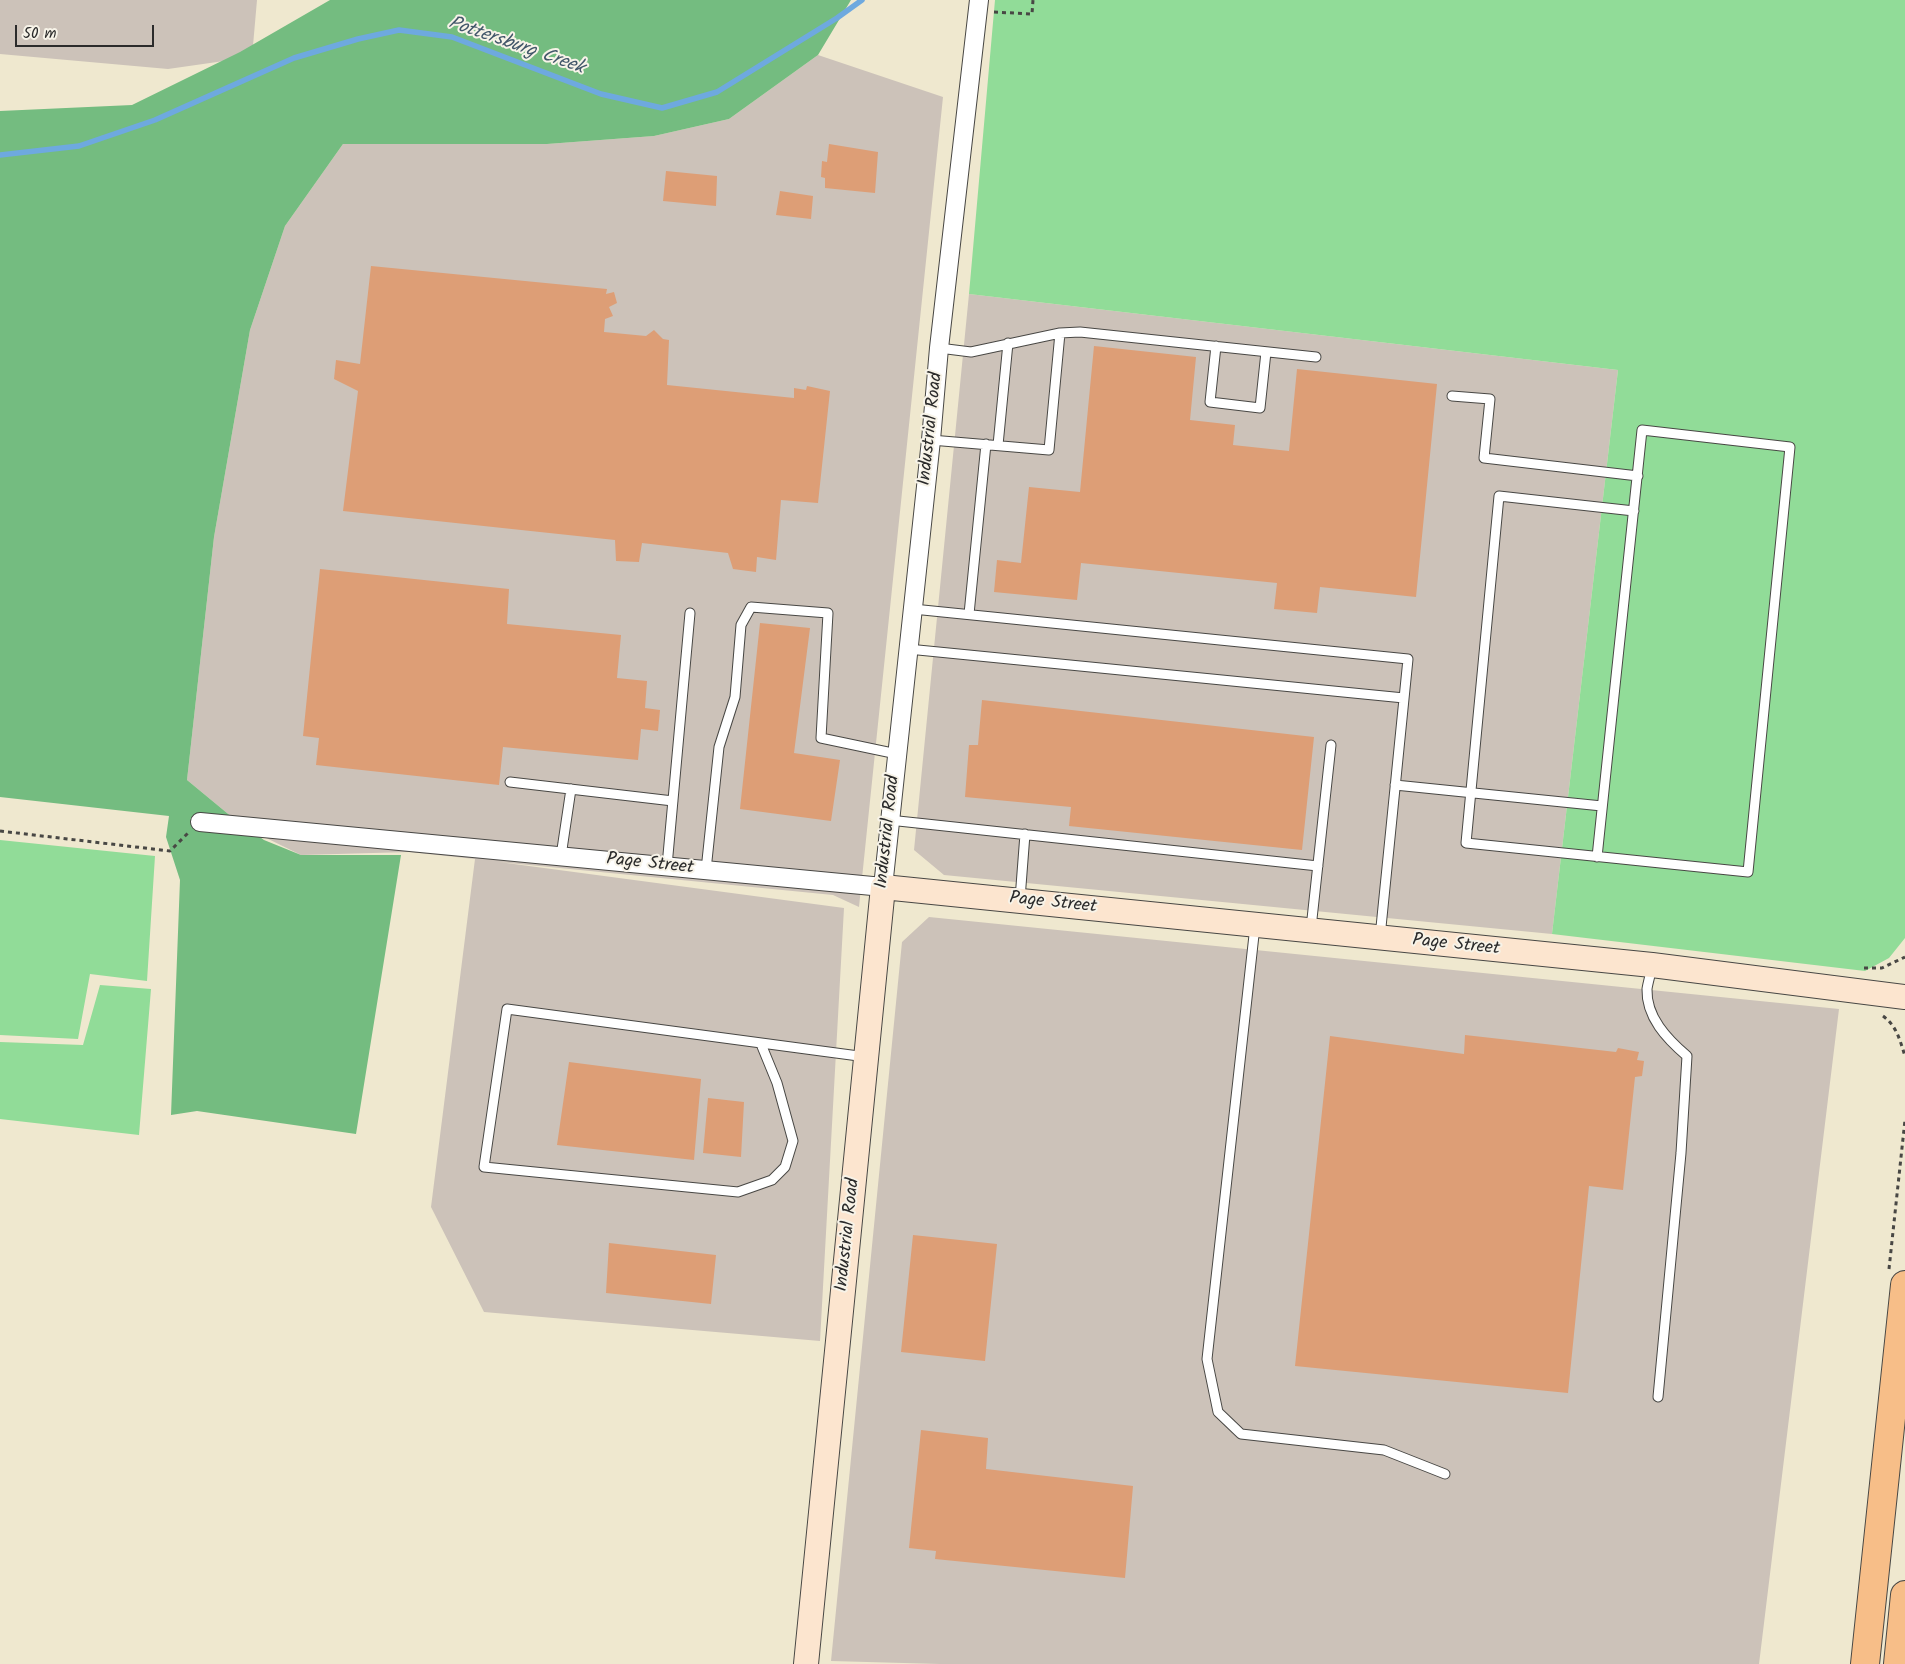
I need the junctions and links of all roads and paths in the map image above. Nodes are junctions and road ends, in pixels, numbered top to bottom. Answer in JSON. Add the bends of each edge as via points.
{"nodes":[{"id":1,"x":1033,"y":0,"type":"edge"},
{"id":2,"x":979,"y":5,"type":"edge"},
{"id":3,"x":1060,"y":333,"type":"junction"},
{"id":4,"x":1008,"y":343,"type":"junction"},
{"id":5,"x":1216,"y":346,"type":"junction"},
{"id":6,"x":939,"y":348,"type":"junction"},
{"id":7,"x":1266,"y":352,"type":"junction"},
{"id":8,"x":1316,"y":357,"type":"dead end"},
{"id":9,"x":1452,"y":396,"type":"dead end"},
{"id":10,"x":931,"y":440,"type":"junction"},
{"id":11,"x":986,"y":444,"type":"junction"},
{"id":12,"x":998,"y":445,"type":"junction"},
{"id":13,"x":1638,"y":476,"type":"junction"},
{"id":14,"x":1634,"y":512,"type":"junction"},
{"id":15,"x":913,"y":609,"type":"junction"},
{"id":16,"x":690,"y":613,"type":"dead end"},
{"id":17,"x":969,"y":614,"type":"junction"},
{"id":18,"x":908,"y":649,"type":"junction"},
{"id":19,"x":1404,"y":698,"type":"junction"},
{"id":20,"x":1331,"y":745,"type":"dead end"},
{"id":21,"x":897,"y":754,"type":"junction"},
{"id":22,"x":510,"y":782,"type":"dead end"},
{"id":23,"x":1395,"y":785,"type":"junction"},
{"id":24,"x":571,"y":789,"type":"junction"},
{"id":25,"x":1471,"y":793,"type":"junction"},
{"id":26,"x":673,"y":801,"type":"junction"},
{"id":27,"x":1602,"y":806,"type":"junction"},
{"id":28,"x":889,"y":820,"type":"junction"},
{"id":29,"x":200,"y":822,"type":"joint"},
{"id":30,"x":0,"y":832,"type":"edge"},
{"id":31,"x":1025,"y":834,"type":"junction"},
{"id":32,"x":561,"y":856,"type":"junction"},
{"id":33,"x":1597,"y":857,"type":"junction"},
{"id":34,"x":667,"y":866,"type":"junction"},
{"id":35,"x":1318,"y":866,"type":"junction"},
{"id":36,"x":706,"y":870,"type":"junction"},
{"id":37,"x":883,"y":887,"type":"junction"},
{"id":38,"x":1020,"y":901,"type":"junction"},
{"id":39,"x":1255,"y":925,"type":"junction"},
{"id":40,"x":1311,"y":931,"type":"junction"},
{"id":41,"x":1380,"y":938,"type":"junction"},
{"id":42,"x":1905,"y":956,"type":"edge"},
{"id":43,"x":1652,"y":966,"type":"junction"},
{"id":44,"x":1864,"y":968,"type":"dead end"},
{"id":45,"x":1905,"y":997,"type":"edge"},
{"id":46,"x":1877,"y":1012,"type":"dead end"},
{"id":47,"x":761,"y":1044,"type":"junction"},
{"id":48,"x":1905,"y":1056,"type":"edge"},
{"id":49,"x":866,"y":1058,"type":"junction"},
{"id":50,"x":1905,"y":1285,"type":"edge"},
{"id":51,"x":1658,"y":1397,"type":"dead end"},
{"id":52,"x":1445,"y":1474,"type":"dead end"},
{"id":53,"x":1905,"y":1595,"type":"edge"},
{"id":54,"x":1866,"y":1657,"type":"edge"},
{"id":55,"x":1898,"y":1660,"type":"edge"},
{"id":56,"x":806,"y":1664,"type":"edge"}],
"edges":[{"from":1,"to":2,"type":"path","via":[[1032,14]]},
{"from":2,"to":6,"type":"street","name":"Industrial Road"},
{"from":3,"to":4,"type":"lane"},
{"from":3,"to":5,"type":"lane","via":[[1080,332]]},
{"from":3,"to":12,"type":"lane","via":[[1049,450]]},
{"from":4,"to":6,"type":"lane","via":[[970,352]]},
{"from":4,"to":12,"type":"lane"},
{"from":5,"to":7,"type":"lane"},
{"from":5,"to":7,"type":"lane","via":[[1210,402],[1260,408]]},
{"from":6,"to":10,"type":"street","name":"Industrial Road"},
{"from":7,"to":8,"type":"lane"},
{"from":9,"to":13,"type":"lane","via":[[1490,399],[1484,458]]},
{"from":10,"to":11,"type":"lane"},
{"from":10,"to":15,"type":"street","name":"Industrial Road"},
{"from":11,"to":12,"type":"lane"},
{"from":11,"to":17,"type":"lane"},
{"from":13,"to":14,"type":"lane"},
{"from":13,"to":33,"type":"lane","via":[[1642,430],[1790,447],[1748,872]]},
{"from":14,"to":25,"type":"lane","via":[[1499,496]]},
{"from":14,"to":27,"type":"lane"},
{"from":15,"to":17,"type":"lane"},
{"from":15,"to":18,"type":"street","name":"Industrial Road"},
{"from":16,"to":26,"type":"lane"},
{"from":17,"to":19,"type":"lane","via":[[1408,659]]},
{"from":18,"to":19,"type":"lane"},
{"from":18,"to":21,"type":"street","name":"Industrial Road"},
{"from":19,"to":23,"type":"lane"},
{"from":20,"to":35,"type":"lane"},
{"from":21,"to":28,"type":"street","name":"Industrial Road"},
{"from":21,"to":36,"type":"lane","via":[[821,738],[828,613],[751,607],[741,625],[735,697],[719,748]]},
{"from":22,"to":24,"type":"lane"},
{"from":23,"to":25,"type":"lane"},
{"from":23,"to":41,"type":"lane"},
{"from":24,"to":26,"type":"lane"},
{"from":24,"to":32,"type":"lane"},
{"from":25,"to":27,"type":"lane"},
{"from":25,"to":33,"type":"lane","via":[[1466,843]]},
{"from":26,"to":34,"type":"lane"},
{"from":27,"to":33,"type":"lane"},
{"from":28,"to":31,"type":"lane"},
{"from":28,"to":37,"type":"street","name":"Industrial Road"},
{"from":29,"to":30,"type":"path","via":[[170,851]]},
{"from":29,"to":32,"type":"street","name":"Page Street"},
{"from":31,"to":35,"type":"lane"},
{"from":31,"to":38,"type":"lane"},
{"from":32,"to":34,"type":"street","name":"Page Street"},
{"from":34,"to":36,"type":"street","name":"Page Street"},
{"from":35,"to":40,"type":"lane"},
{"from":36,"to":37,"type":"street","name":"Page Street"},
{"from":37,"to":38,"type":"street","name":"Page Street"},
{"from":37,"to":49,"type":"street","name":"Industrial Road"},
{"from":38,"to":39,"type":"street","name":"Page Street"},
{"from":39,"to":40,"type":"street","name":"Page Street"},
{"from":39,"to":52,"type":"lane","via":[[1207,1359],[1218,1412],[1241,1434],[1384,1450]]},
{"from":40,"to":41,"type":"street","name":"Page Street"},
{"from":41,"to":43,"type":"street","name":"Page Street"},
{"from":42,"to":44,"type":"path","via":[[1882,968]]},
{"from":43,"to":45,"type":"street","name":"Page Street"},
{"from":43,"to":51,"type":"lane","via":[[1649,1007],[1660,1027],[1686,1056],[1681,1153]]},
{"from":46,"to":48,"type":"path","via":[[1890,1021]]},
{"from":47,"to":47,"type":"lane","via":[[506,1009],[484,1167],[738,1192],[772,1180],[785,1167],[792,1141],[777,1083]]},
{"from":47,"to":49,"type":"lane"},
{"from":49,"to":56,"type":"street","name":"Industrial Road"},
{"from":50,"to":54,"type":"highway"},
{"from":53,"to":55,"type":"highway"}]}
